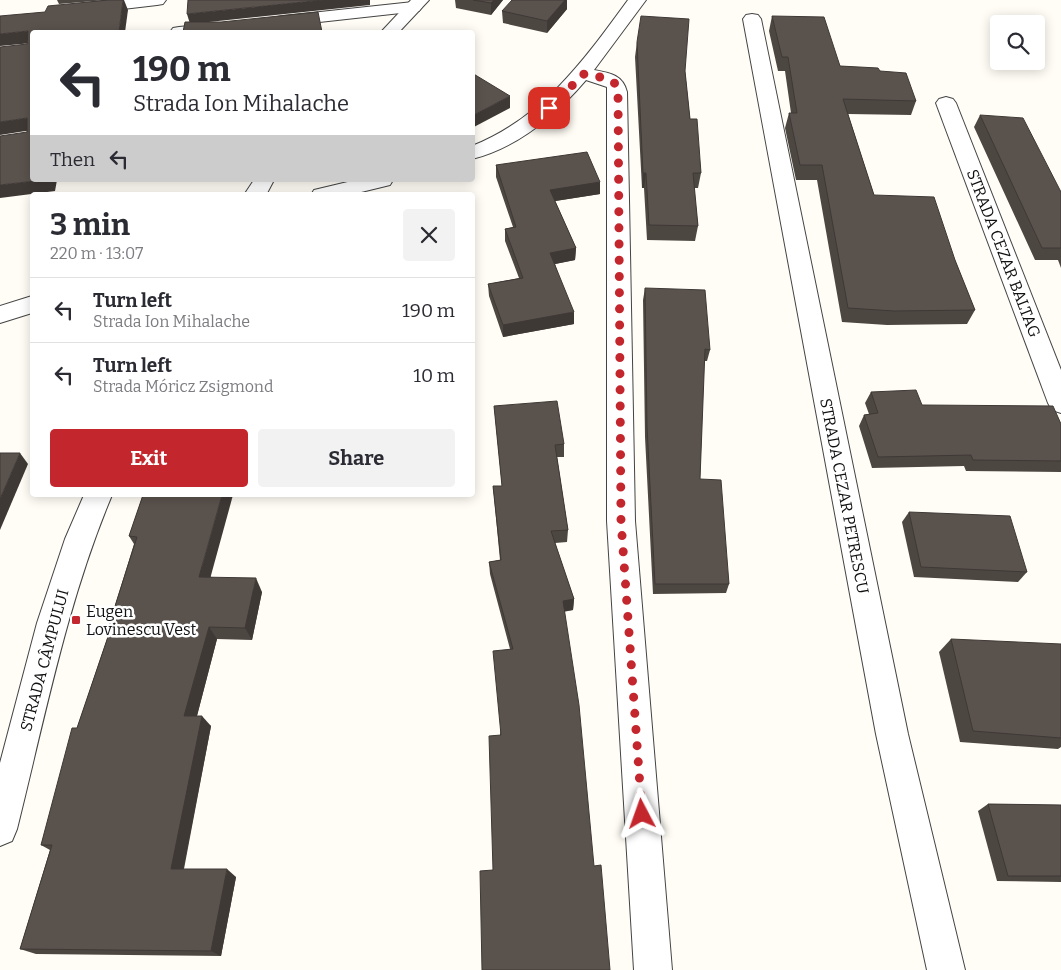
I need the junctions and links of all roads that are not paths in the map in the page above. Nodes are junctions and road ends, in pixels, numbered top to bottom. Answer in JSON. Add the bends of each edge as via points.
{"nodes":[{"id":1,"x":157,"y":0,"type":"edge"},
{"id":2,"x":637,"y":0,"type":"edge"},
{"id":3,"x":416,"y":4,"type":"edge"},
{"id":4,"x":70,"y":10,"type":"edge"},
{"id":5,"x":752,"y":19,"type":"dead end"},
{"id":6,"x":268,"y":22,"type":"edge"},
{"id":7,"x":238,"y":26,"type":"edge"},
{"id":8,"x":199,"y":30,"type":"edge"},
{"id":9,"x":392,"y":30,"type":"edge"},
{"id":10,"x":584,"y":74,"type":"junction"},
{"id":11,"x":946,"y":104,"type":"dead end"},
{"id":12,"x":475,"y":151,"type":"edge"},
{"id":13,"x":375,"y":182,"type":"edge"},
{"id":14,"x":334,"y":192,"type":"edge"},
{"id":15,"x":30,"y":305,"type":"edge"},
{"id":16,"x":0,"y":314,"type":"edge"},
{"id":17,"x":1061,"y":403,"type":"edge"},
{"id":18,"x":97,"y":497,"type":"edge"},
{"id":19,"x":0,"y":829,"type":"edge"},
{"id":20,"x":653,"y":970,"type":"edge"},
{"id":21,"x":946,"y":970,"type":"edge"}],
"edges":[{"from":1,"to":4,"type":"street"},
{"from":2,"to":10,"type":"street"},
{"from":3,"to":6,"type":"street"},
{"from":3,"to":9,"type":"street"},
{"from":5,"to":21,"type":"street","name":"STRADA CEZAR PETRESCU","via":[[890,724]]},
{"from":7,"to":8,"type":"street"},
{"from":10,"to":12,"type":"street","via":[[526,127]]},
{"from":10,"to":20,"type":"street","via":[[605,78],[616,84],[618,92],[621,521]]},
{"from":11,"to":17,"type":"street","name":"STRADA CEZAR BALTAG"},
{"from":13,"to":14,"type":"street"},
{"from":15,"to":16,"type":"street"},
{"from":18,"to":19,"type":"street","name":"STRADA CÂMPULUI","via":[[79,539],[52,623]]}]}
